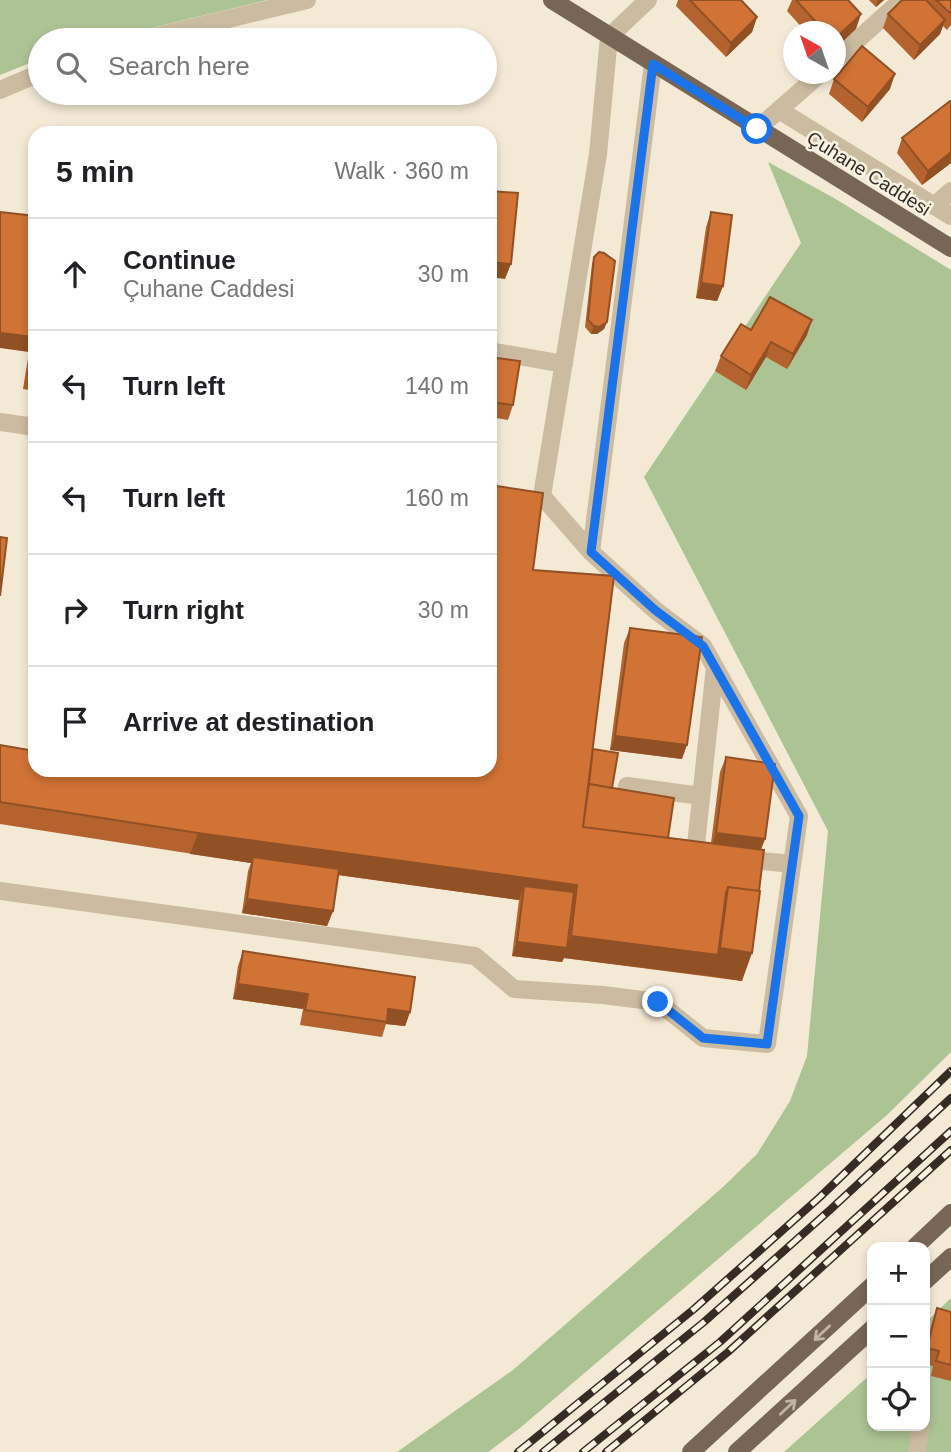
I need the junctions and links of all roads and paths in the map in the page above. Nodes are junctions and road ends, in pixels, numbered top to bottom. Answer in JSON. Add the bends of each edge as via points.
{"nodes":[{"id":1,"x":307,"y":0,"type":"edge"},
{"id":2,"x":552,"y":0,"type":"edge"},
{"id":3,"x":648,"y":0,"type":"edge"},
{"id":4,"x":902,"y":0,"type":"edge"},
{"id":5,"x":191,"y":28,"type":"edge"},
{"id":6,"x":609,"y":37,"type":"junction"},
{"id":7,"x":846,"y":50,"type":"edge"},
{"id":8,"x":653,"y":64,"type":"junction"},
{"id":9,"x":28,"y":78,"type":"edge"},
{"id":10,"x":809,"y":84,"type":"edge"},
{"id":11,"x":0,"y":90,"type":"edge"},
{"id":12,"x":779,"y":110,"type":"junction"},
{"id":13,"x":757,"y":129,"type":"junction"},
{"id":14,"x":951,"y":191,"type":"edge"},
{"id":15,"x":934,"y":205,"type":"junction"},
{"id":16,"x":951,"y":216,"type":"edge"},
{"id":17,"x":951,"y":248,"type":"edge"},
{"id":18,"x":497,"y":352,"type":"edge"},
{"id":19,"x":564,"y":364,"type":"junction"},
{"id":20,"x":0,"y":422,"type":"edge"},
{"id":21,"x":28,"y":426,"type":"edge"},
{"id":22,"x":591,"y":552,"type":"junction"},
{"id":23,"x":715,"y":667,"type":"junction"},
{"id":24,"x":627,"y":786,"type":"dead end"},
{"id":25,"x":701,"y":796,"type":"junction"},
{"id":26,"x":792,"y":864,"type":"junction"},
{"id":27,"x":0,"y":891,"type":"edge"},
{"id":28,"x":951,"y":1213,"type":"edge"},
{"id":29,"x":920,"y":1242,"type":"edge"},
{"id":30,"x":951,"y":1257,"type":"edge"},
{"id":31,"x":930,"y":1276,"type":"edge"},
{"id":32,"x":867,"y":1291,"type":"edge"},
{"id":33,"x":867,"y":1334,"type":"edge"},
{"id":34,"x":920,"y":1431,"type":"edge"},
{"id":35,"x":691,"y":1452,"type":"edge"},
{"id":36,"x":737,"y":1452,"type":"edge"},
{"id":37,"x":918,"y":1452,"type":"edge"}],
"edges":[{"from":1,"to":5,"type":"street"},
{"from":2,"to":6,"type":"main road","name":"Çuhane Caddesi"},
{"from":3,"to":6,"type":"street"},
{"from":4,"to":7,"type":"street"},
{"from":6,"to":8,"type":"main road","name":"Çuhane Caddesi"},
{"from":6,"to":19,"type":"street","via":[[598,154]]},
{"from":8,"to":13,"type":"main road","name":"Çuhane Caddesi"},
{"from":8,"to":22,"type":"street"},
{"from":9,"to":11,"type":"street"},
{"from":10,"to":12,"type":"street"},
{"from":12,"to":13,"type":"street"},
{"from":12,"to":15,"type":"street"},
{"from":13,"to":17,"type":"main road","name":"Çuhane Caddesi"},
{"from":14,"to":15,"type":"street"},
{"from":15,"to":16,"type":"street"},
{"from":18,"to":19,"type":"street"},
{"from":19,"to":22,"type":"street","via":[[542,496]]},
{"from":20,"to":21,"type":"street"},
{"from":22,"to":23,"type":"street","via":[[703,646]]},
{"from":23,"to":25,"type":"street"},
{"from":23,"to":26,"type":"street","via":[[799,816]]},
{"from":24,"to":25,"type":"street"},
{"from":25,"to":26,"type":"street","via":[[695,854]]},
{"from":26,"to":27,"type":"street","via":[[767,1044],[703,1038],[658,1002],[514,989],[475,956]]},
{"from":28,"to":29,"type":"main road"},
{"from":30,"to":31,"type":"main road"},
{"from":32,"to":35,"type":"main road","one_way":true},
{"from":36,"to":33,"type":"main road","one_way":true},
{"from":34,"to":37,"type":"street"}]}
